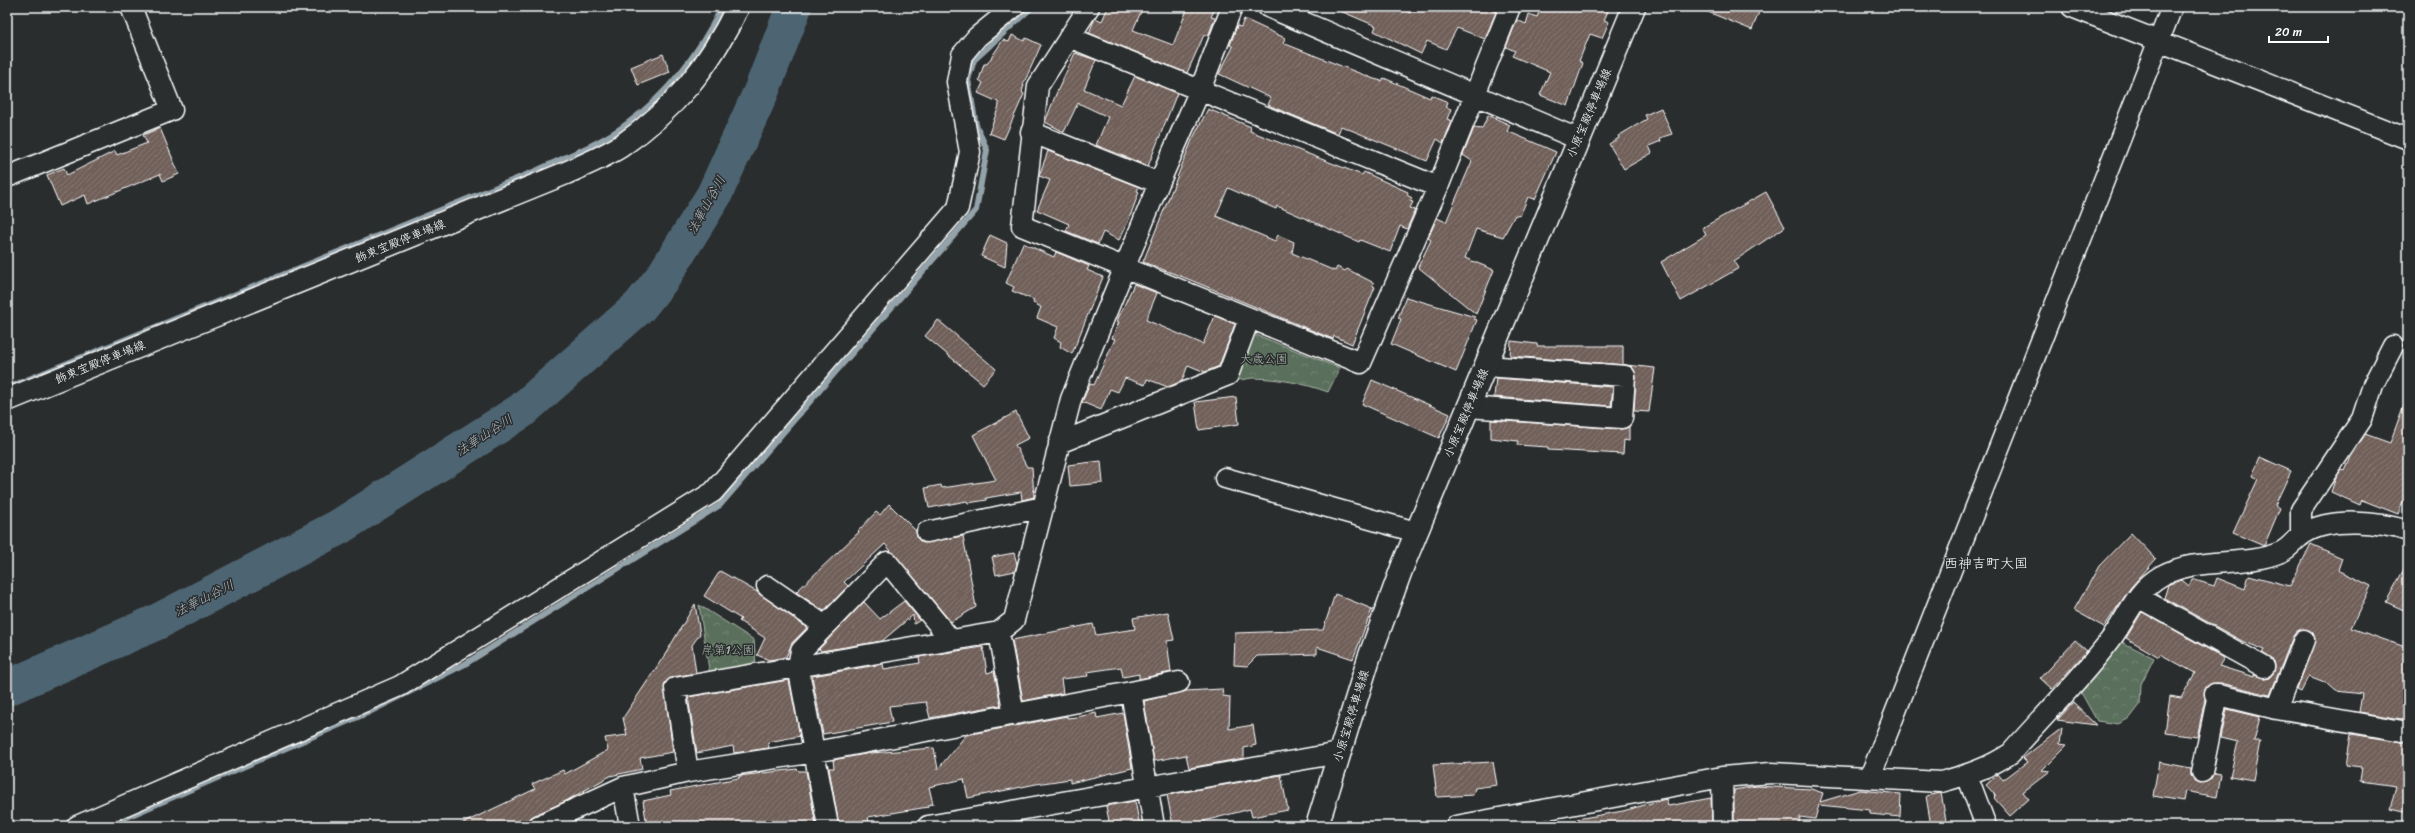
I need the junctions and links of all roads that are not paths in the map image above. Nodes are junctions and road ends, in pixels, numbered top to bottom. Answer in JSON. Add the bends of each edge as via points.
{"nodes":[{"id":1,"x":131,"y":7,"type":"edge"},
{"id":2,"x":738,"y":7,"type":"edge"},
{"id":3,"x":1014,"y":7,"type":"edge"},
{"id":4,"x":1089,"y":7,"type":"edge"},
{"id":5,"x":1232,"y":7,"type":"edge"},
{"id":6,"x":1268,"y":7,"type":"edge"},
{"id":7,"x":1510,"y":7,"type":"edge"},
{"id":8,"x":1634,"y":7,"type":"edge"},
{"id":9,"x":2072,"y":7,"type":"edge"},
{"id":10,"x":2172,"y":7,"type":"edge"},
{"id":11,"x":1069,"y":38,"type":"junction"},
{"id":12,"x":2158,"y":42,"type":"junction"},
{"id":13,"x":1200,"y":90,"type":"junction"},
{"id":14,"x":1475,"y":93,"type":"junction"},
{"id":15,"x":1032,"y":132,"type":"junction"},
{"id":16,"x":1578,"y":139,"type":"junction"},
{"id":17,"x":2408,"y":139,"type":"edge"},
{"id":18,"x":7,"y":177,"type":"edge"},
{"id":19,"x":1159,"y":183,"type":"junction"},
{"id":20,"x":1438,"y":187,"type":"junction"},
{"id":21,"x":1124,"y":269,"type":"junction"},
{"id":22,"x":1249,"y":319,"type":"junction"},
{"id":23,"x":2393,"y":346,"type":"dead end"},
{"id":24,"x":1486,"y":366,"type":"junction"},
{"id":25,"x":7,"y":400,"type":"edge"},
{"id":26,"x":1468,"y":407,"type":"junction"},
{"id":27,"x":1059,"y":444,"type":"junction"},
{"id":28,"x":1225,"y":478,"type":"dead end"},
{"id":29,"x":1043,"y":507,"type":"junction"},
{"id":30,"x":2408,"y":531,"type":"edge"},
{"id":31,"x":927,"y":532,"type":"dead end"},
{"id":32,"x":1416,"y":532,"type":"junction"},
{"id":33,"x":2301,"y":536,"type":"junction"},
{"id":34,"x":767,"y":586,"type":"dead end"},
{"id":35,"x":2138,"y":597,"type":"junction"},
{"id":36,"x":825,"y":626,"type":"junction"},
{"id":37,"x":999,"y":632,"type":"junction"},
{"id":38,"x":950,"y":640,"type":"junction"},
{"id":39,"x":2304,"y":640,"type":"dead end"},
{"id":40,"x":798,"y":666,"type":"junction"},
{"id":41,"x":2264,"y":667,"type":"dead end"},
{"id":42,"x":1179,"y":682,"type":"dead end"},
{"id":43,"x":1131,"y":692,"type":"junction"},
{"id":44,"x":2277,"y":708,"type":"junction"},
{"id":45,"x":1014,"y":716,"type":"junction"},
{"id":46,"x":2408,"y":732,"type":"edge"},
{"id":47,"x":815,"y":752,"type":"junction"},
{"id":48,"x":1339,"y":753,"type":"junction"},
{"id":49,"x":688,"y":772,"type":"junction"},
{"id":50,"x":2202,"y":772,"type":"dead end"},
{"id":51,"x":1967,"y":775,"type":"junction"},
{"id":52,"x":1722,"y":777,"type":"junction"},
{"id":53,"x":1870,"y":777,"type":"junction"},
{"id":54,"x":1148,"y":786,"type":"junction"},
{"id":55,"x":623,"y":787,"type":"junction"},
{"id":56,"x":77,"y":826,"type":"edge"},
{"id":57,"x":538,"y":826,"type":"edge"},
{"id":58,"x":630,"y":826,"type":"edge"},
{"id":59,"x":828,"y":826,"type":"edge"},
{"id":60,"x":928,"y":826,"type":"edge"},
{"id":61,"x":1154,"y":826,"type":"edge"},
{"id":62,"x":1317,"y":826,"type":"edge"},
{"id":63,"x":1456,"y":826,"type":"edge"},
{"id":64,"x":1723,"y":826,"type":"edge"},
{"id":65,"x":1986,"y":826,"type":"edge"}],
"edges":[{"from":1,"to":18,"type":"street","via":[[172,110]]},
{"from":2,"to":25,"type":"main road","name":"飾東宝殿停車場線","via":[[707,63],[688,88],[667,111],[620,146],[566,174]]},
{"from":3,"to":56,"type":"street","via":[[977,37],[962,55],[957,82],[970,152],[958,208],[713,492],[400,686]]},
{"from":4,"to":11,"type":"street"},
{"from":5,"to":13,"type":"street"},
{"from":6,"to":14,"type":"street"},
{"from":7,"to":14,"type":"street"},
{"from":8,"to":16,"type":"main road","name":"小原宝殿停車場線"},
{"from":9,"to":12,"type":"street"},
{"from":10,"to":12,"type":"street"},
{"from":11,"to":13,"type":"street"},
{"from":11,"to":15,"type":"street","via":[[1038,86]]},
{"from":12,"to":17,"type":"street"},
{"from":12,"to":53,"type":"street"},
{"from":13,"to":19,"type":"street"},
{"from":13,"to":20,"type":"street"},
{"from":14,"to":16,"type":"street"},
{"from":14,"to":20,"type":"street"},
{"from":15,"to":19,"type":"street"},
{"from":15,"to":21,"type":"street","via":[[1022,226]]},
{"from":16,"to":24,"type":"main road","name":"小原宝殿停車場線"},
{"from":19,"to":21,"type":"street"},
{"from":20,"to":22,"type":"street","via":[[1361,363]]},
{"from":21,"to":22,"type":"street"},
{"from":21,"to":27,"type":"street","via":[[1071,399]]},
{"from":22,"to":27,"type":"street","via":[[1228,375]]},
{"from":23,"to":33,"type":"street","via":[[2373,385],[2362,419],[2301,510]]},
{"from":24,"to":26,"type":"main road","name":"小原宝殿停車場線"},
{"from":24,"to":26,"type":"street","via":[[1625,376],[1622,418]]},
{"from":26,"to":32,"type":"main road","name":"小原宝殿停車場線"},
{"from":27,"to":29,"type":"street"},
{"from":28,"to":32,"type":"street"},
{"from":29,"to":31,"type":"street"},
{"from":29,"to":37,"type":"street","via":[[1014,620]]},
{"from":30,"to":33,"type":"street","via":[[2360,522],[2320,526]]},
{"from":32,"to":48,"type":"main road","name":"小原宝殿停車場線","via":[[1369,658]]},
{"from":33,"to":35,"type":"street","via":[[2283,551],[2256,560],[2184,567],[2160,577]]},
{"from":34,"to":36,"type":"street"},
{"from":35,"to":41,"type":"street"},
{"from":35,"to":51,"type":"street","via":[[2111,639],[2011,753],[1994,765]]},
{"from":36,"to":38,"type":"street","via":[[887,562]]},
{"from":36,"to":40,"type":"street","via":[[801,651]]},
{"from":37,"to":38,"type":"street"},
{"from":37,"to":45,"type":"street"},
{"from":38,"to":40,"type":"street"},
{"from":39,"to":44,"type":"street"},
{"from":40,"to":47,"type":"street"},
{"from":40,"to":49,"type":"street","via":[[675,688]]},
{"from":42,"to":43,"type":"street"},
{"from":43,"to":45,"type":"street"},
{"from":43,"to":54,"type":"street"},
{"from":44,"to":46,"type":"street"},
{"from":44,"to":50,"type":"street","via":[[2216,694]]},
{"from":45,"to":47,"type":"street"},
{"from":47,"to":49,"type":"street"},
{"from":47,"to":59,"type":"street"},
{"from":48,"to":54,"type":"street"},
{"from":48,"to":62,"type":"main road","name":"小原宝殿停車場線"},
{"from":49,"to":55,"type":"street"},
{"from":51,"to":53,"type":"street","via":[[1941,782]]},
{"from":51,"to":65,"type":"street"},
{"from":52,"to":53,"type":"street","via":[[1771,773]]},
{"from":52,"to":63,"type":"street"},
{"from":52,"to":64,"type":"street"},
{"from":54,"to":60,"type":"street"},
{"from":54,"to":61,"type":"street"},
{"from":55,"to":57,"type":"street"},
{"from":55,"to":58,"type":"street"}]}
